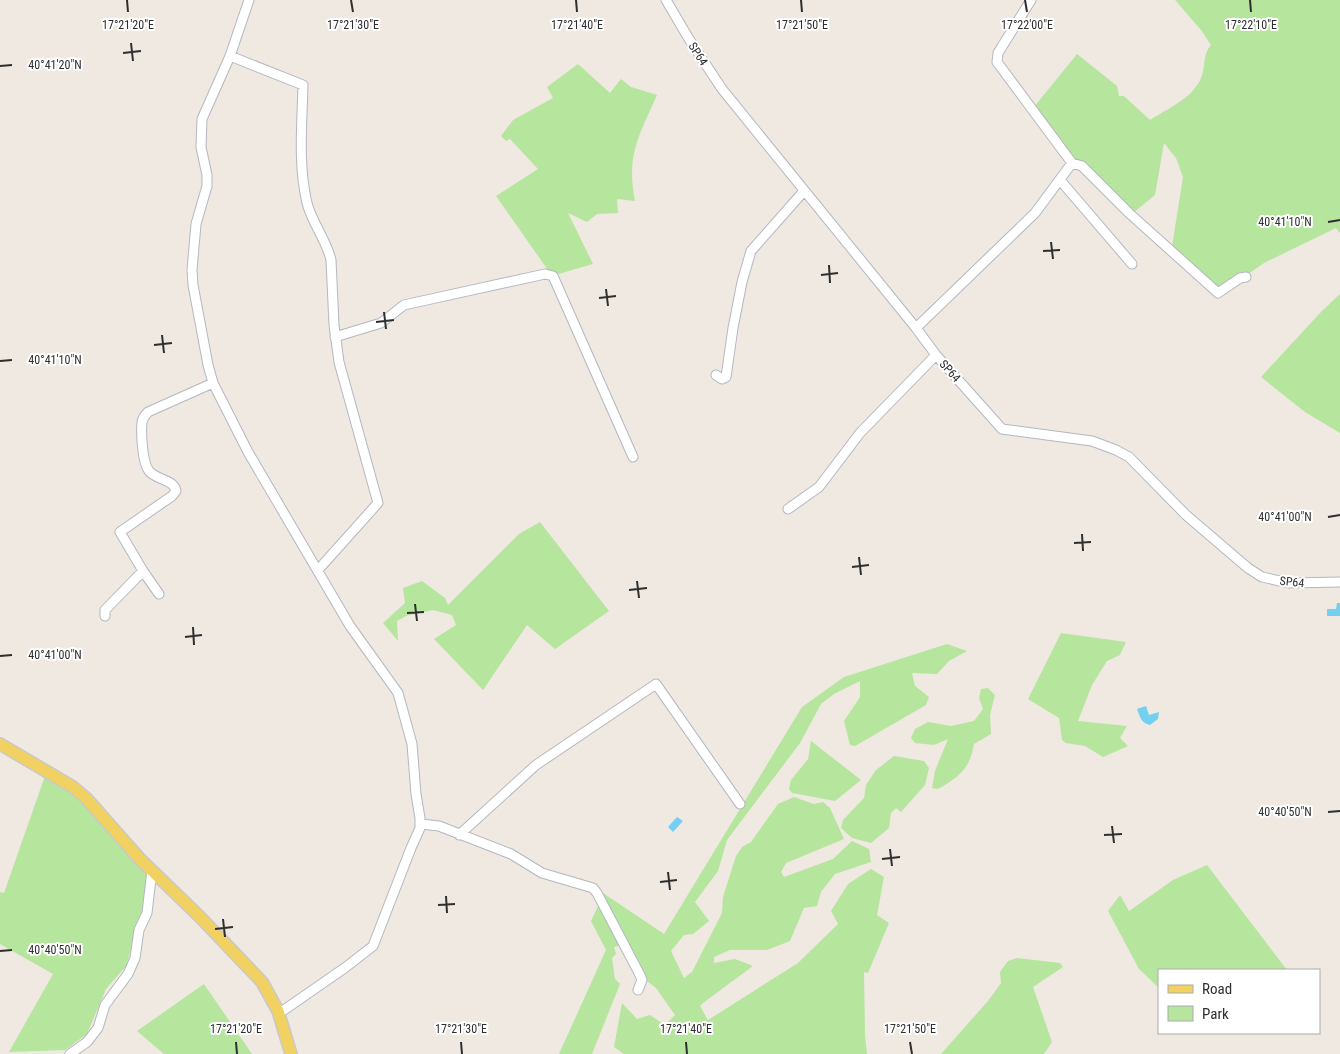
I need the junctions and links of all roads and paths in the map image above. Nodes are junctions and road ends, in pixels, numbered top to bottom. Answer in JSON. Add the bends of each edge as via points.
{"nodes":[{"id":1,"x":249,"y":0,"type":"edge"},
{"id":2,"x":666,"y":0,"type":"edge"},
{"id":3,"x":1032,"y":0,"type":"edge"},
{"id":4,"x":230,"y":56,"type":"junction"},
{"id":5,"x":1072,"y":163,"type":"junction"},
{"id":6,"x":1060,"y":180,"type":"junction"},
{"id":7,"x":804,"y":191,"type":"junction"},
{"id":8,"x":1132,"y":264,"type":"dead end"},
{"id":9,"x":1246,"y":277,"type":"dead end"},
{"id":10,"x":916,"y":328,"type":"junction"},
{"id":11,"x":334,"y":337,"type":"junction"},
{"id":12,"x":936,"y":355,"type":"junction"},
{"id":13,"x":716,"y":375,"type":"dead end"},
{"id":14,"x":213,"y":383,"type":"junction"},
{"id":15,"x":633,"y":457,"type":"dead end"},
{"id":16,"x":788,"y":509,"type":"dead end"},
{"id":17,"x":318,"y":570,"type":"junction"},
{"id":18,"x":143,"y":571,"type":"junction"},
{"id":19,"x":1340,"y":582,"type":"edge"},
{"id":20,"x":159,"y":594,"type":"dead end"},
{"id":21,"x":105,"y":616,"type":"dead end"},
{"id":22,"x":0,"y":744,"type":"edge"},
{"id":23,"x":740,"y":804,"type":"dead end"},
{"id":24,"x":421,"y":824,"type":"junction"},
{"id":25,"x":459,"y":835,"type":"junction"},
{"id":26,"x":152,"y":870,"type":"junction"},
{"id":27,"x":638,"y":990,"type":"dead end"},
{"id":28,"x":278,"y":1011,"type":"junction"},
{"id":29,"x":80,"y":1051,"type":"edge"},
{"id":30,"x":70,"y":1054,"type":"edge"},
{"id":31,"x":291,"y":1054,"type":"edge"}],
"edges":[{"from":1,"to":4,"type":"street"},
{"from":2,"to":7,"type":"street","name":"SP64","number":"SP64","via":[[722,89]]},
{"from":3,"to":5,"type":"street","via":[[998,54],[997,62]]},
{"from":4,"to":11,"type":"street","via":[[303,85],[302,172],[311,216],[331,260]]},
{"from":4,"to":14,"type":"street","via":[[202,119],[201,147],[207,186],[193,247],[193,285]]},
{"from":5,"to":6,"type":"street"},
{"from":5,"to":9,"type":"street","via":[[1082,166],[1218,293]]},
{"from":6,"to":8,"type":"street"},
{"from":6,"to":10,"type":"street","via":[[1034,213]]},
{"from":7,"to":10,"type":"street","name":"SP64","number":"SP64"},
{"from":7,"to":13,"type":"street","via":[[751,251],[740,291],[726,377],[722,379]]},
{"from":10,"to":12,"type":"street","name":"SP64","number":"SP64"},
{"from":11,"to":15,"type":"street","via":[[381,323],[404,305],[545,274],[554,276]]},
{"from":11,"to":17,"type":"street","via":[[378,504]]},
{"from":12,"to":16,"type":"street","via":[[860,433],[819,488]]},
{"from":12,"to":19,"type":"street","name":"SP64","number":"SP64","via":[[1002,429],[1092,441],[1129,457],[1186,515],[1262,577],[1288,583]]},
{"from":14,"to":17,"type":"street","via":[[238,434]]},
{"from":14,"to":18,"type":"street","via":[[148,412],[143,418],[145,464],[150,473],[173,485],[176,491],[120,532]]},
{"from":17,"to":24,"type":"street","via":[[350,626],[398,693],[412,744]]},
{"from":18,"to":20,"type":"street"},
{"from":18,"to":21,"type":"street","via":[[105,610]]},
{"from":22,"to":26,"type":"main road","via":[[73,787]]},
{"from":23,"to":25,"type":"street","via":[[656,684],[536,765]]},
{"from":24,"to":25,"type":"street","via":[[433,824]]},
{"from":24,"to":28,"type":"street","via":[[373,946],[284,1010]]},
{"from":25,"to":27,"type":"street","via":[[510,854],[542,873],[593,888],[640,975],[642,980]]},
{"from":26,"to":28,"type":"main road","via":[[262,982]]},
{"from":26,"to":29,"type":"street","via":[[147,913],[139,930],[135,958],[128,974],[104,1004],[98,1028]]},
{"from":28,"to":31,"type":"main road"},
{"from":29,"to":30,"type":"street"}]}
